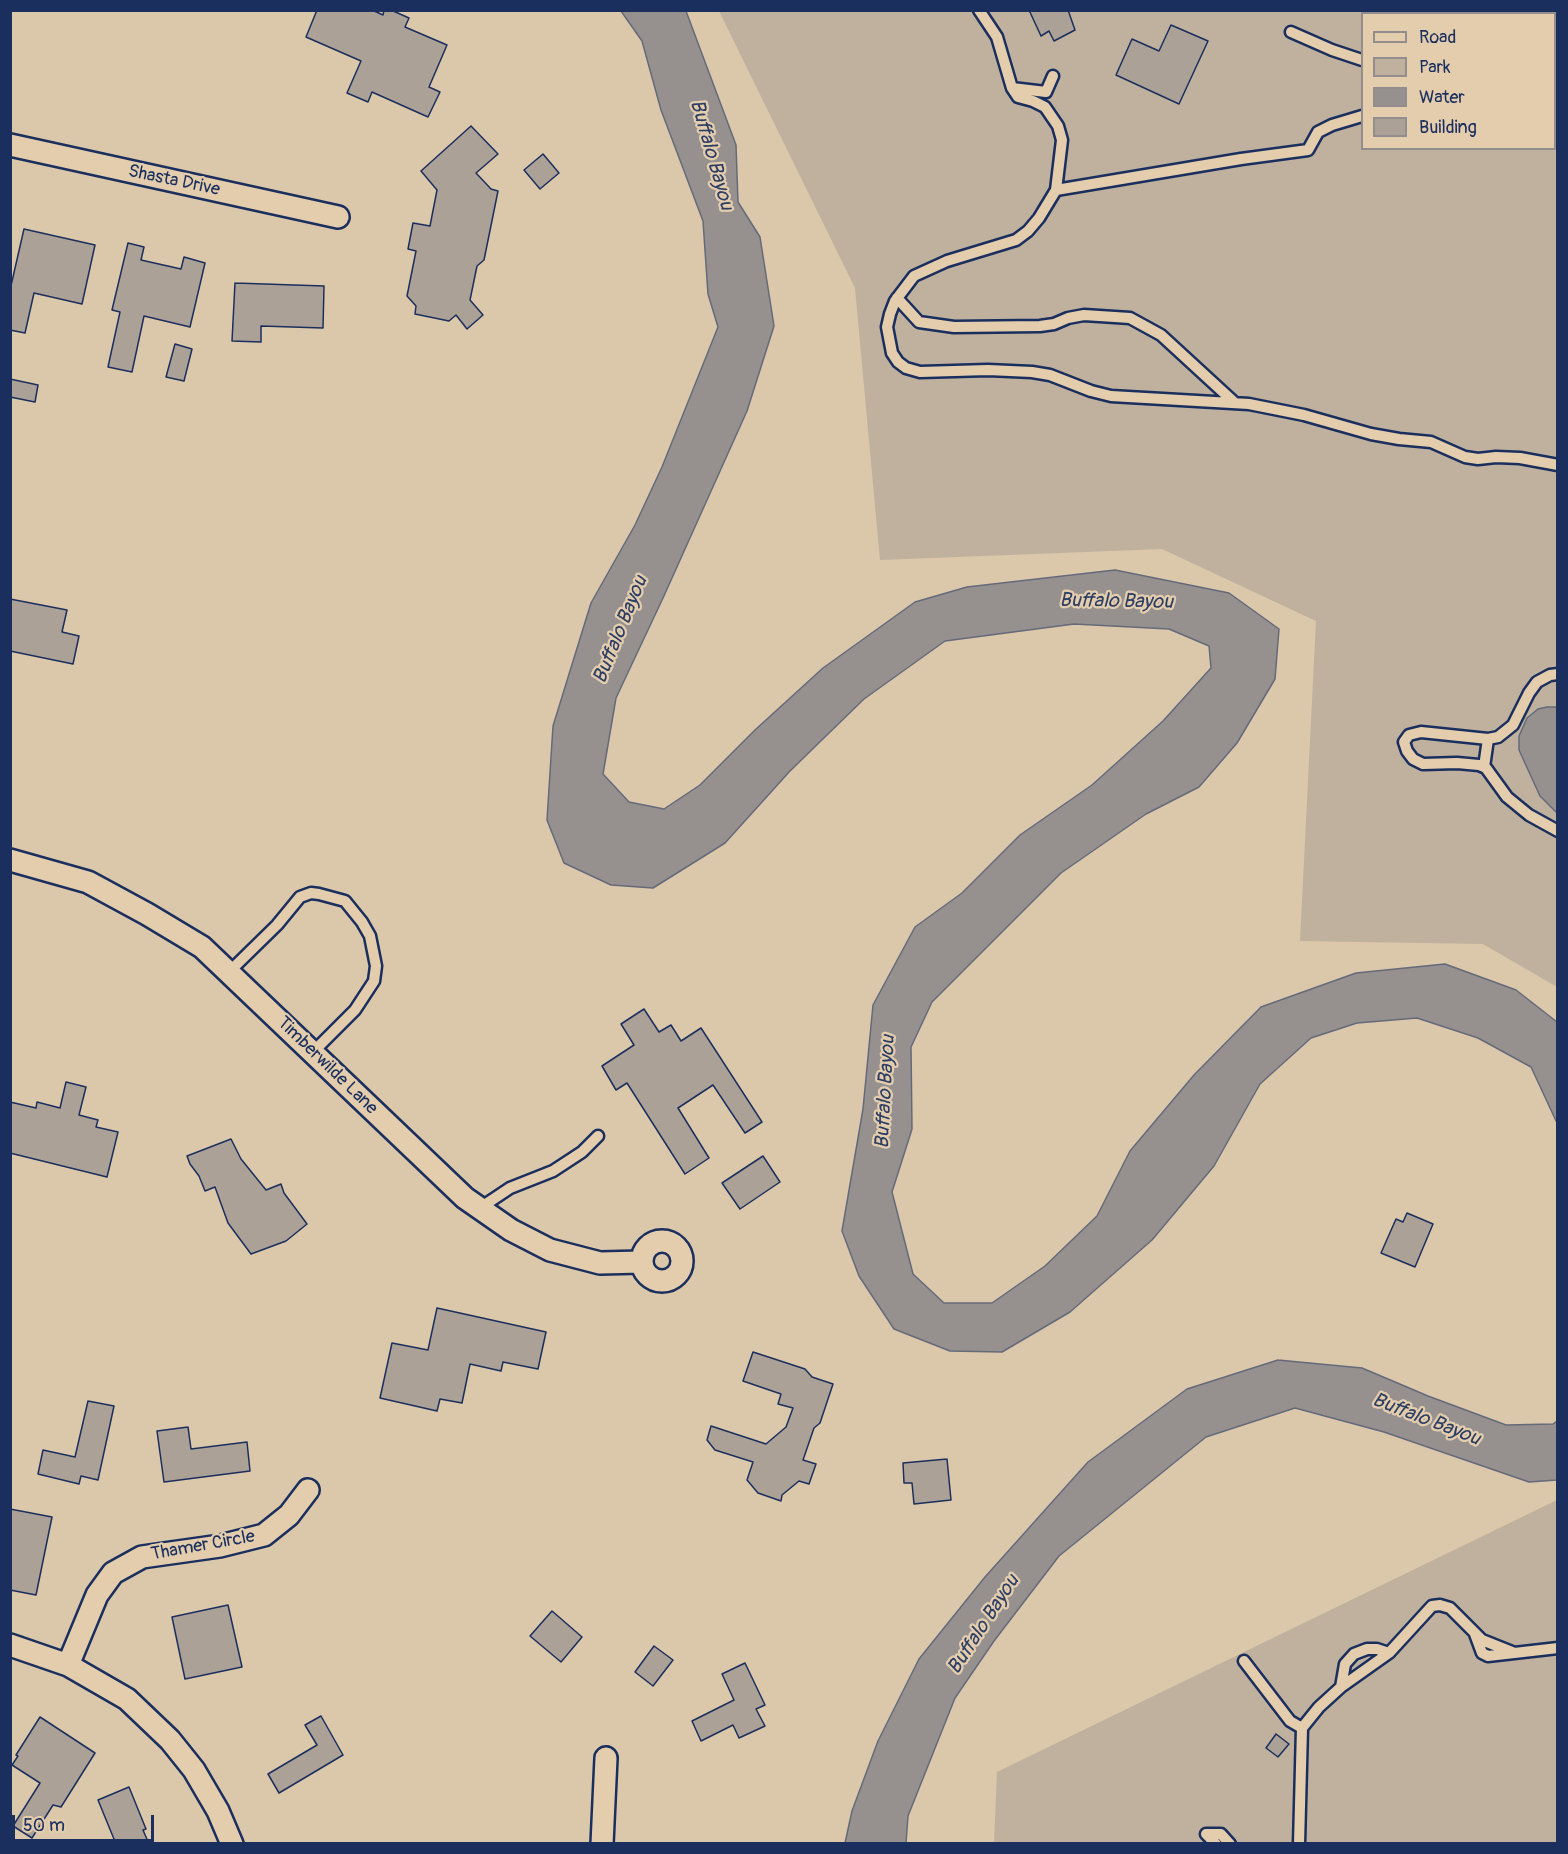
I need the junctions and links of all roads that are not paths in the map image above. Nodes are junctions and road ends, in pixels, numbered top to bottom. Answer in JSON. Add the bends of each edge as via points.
{"nodes":[{"id":1,"x":979,"y":10,"type":"edge"},
{"id":2,"x":1291,"y":32,"type":"dead end"},
{"id":3,"x":1361,"y":60,"type":"edge"},
{"id":4,"x":1053,"y":76,"type":"dead end"},
{"id":5,"x":1012,"y":88,"type":"junction"},
{"id":6,"x":1361,"y":116,"type":"edge"},
{"id":7,"x":10,"y":145,"type":"edge"},
{"id":8,"x":1056,"y":189,"type":"junction"},
{"id":9,"x":338,"y":217,"type":"dead end"},
{"id":10,"x":897,"y":298,"type":"junction"},
{"id":11,"x":1235,"y":403,"type":"junction"},
{"id":12,"x":1557,"y":465,"type":"edge"},
{"id":13,"x":1557,"y":674,"type":"edge"},
{"id":14,"x":1488,"y":739,"type":"junction"},
{"id":15,"x":1485,"y":767,"type":"junction"},
{"id":16,"x":1557,"y":831,"type":"edge"},
{"id":17,"x":10,"y":860,"type":"edge"},
{"id":18,"x":229,"y":972,"type":"junction"},
{"id":19,"x":313,"y":1052,"type":"junction"},
{"id":20,"x":598,"y":1136,"type":"dead end"},
{"id":21,"x":480,"y":1208,"type":"junction"},
{"id":22,"x":642,"y":1262,"type":"dead end"},
{"id":23,"x":308,"y":1490,"type":"dead end"},
{"id":24,"x":10,"y":1645,"type":"edge"},
{"id":25,"x":1557,"y":1648,"type":"edge"},
{"id":26,"x":1389,"y":1653,"type":"junction"},
{"id":27,"x":1244,"y":1660,"type":"dead end"},
{"id":28,"x":68,"y":1665,"type":"junction"},
{"id":29,"x":1341,"y":1687,"type":"junction"},
{"id":30,"x":1302,"y":1728,"type":"junction"},
{"id":31,"x":606,"y":1758,"type":"dead end"},
{"id":32,"x":232,"y":1844,"type":"edge"},
{"id":33,"x":602,"y":1844,"type":"edge"},
{"id":34,"x":1216,"y":1844,"type":"edge"},
{"id":35,"x":1230,"y":1844,"type":"edge"},
{"id":36,"x":1299,"y":1844,"type":"edge"}],
"edges":[{"from":1,"to":5,"type":"lane","via":[[997,37]]},
{"from":2,"to":3,"type":"lane"},
{"from":4,"to":5,"type":"lane","via":[[1046,92]]},
{"from":5,"to":8,"type":"lane","via":[[1018,97],[1045,107],[1058,126],[1062,140]]},
{"from":6,"to":8,"type":"lane","via":[[1318,132],[1308,150]]},
{"from":7,"to":9,"type":"street","name":"Shasta Drive"},
{"from":8,"to":10,"type":"lane","via":[[1039,218],[1016,240],[925,269],[914,276]]},
{"from":10,"to":11,"type":"lane","via":[[919,322],[954,327],[1040,326],[1084,315],[1130,318],[1161,335]]},
{"from":10,"to":11,"type":"lane","via":[[887,327],[892,352],[906,368],[920,372],[1032,372],[1111,396]]},
{"from":11,"to":12,"type":"lane","via":[[1304,415],[1399,440],[1431,442],[1465,457],[1520,458]]},
{"from":13,"to":14,"type":"lane","via":[[1537,682],[1513,725],[1498,737]]},
{"from":14,"to":15,"type":"lane"},
{"from":14,"to":15,"type":"lane","via":[[1421,732],[1404,742],[1413,759],[1423,764]]},
{"from":15,"to":16,"type":"lane","via":[[1508,797]]},
{"from":17,"to":18,"type":"street","name":"Timberwilde Lane","via":[[88,882],[202,947]]},
{"from":18,"to":19,"type":"street","name":"Timberwilde Lane"},
{"from":18,"to":19,"type":"lane","via":[[300,897],[319,894],[345,901],[369,936],[376,966],[374,981],[355,1010]]},
{"from":19,"to":21,"type":"street","name":"Timberwilde Lane"},
{"from":20,"to":21,"type":"lane","via":[[553,1171],[510,1188]]},
{"from":21,"to":22,"type":"street","name":"Timberwilde Lane","via":[[550,1250],[600,1263]]},
{"from":23,"to":28,"type":"street","name":"Thamer Circle","via":[[290,1515],[264,1535],[220,1546],[142,1557],[113,1573],[97,1595]]},
{"from":24,"to":28,"type":"street"},
{"from":25,"to":26,"type":"lane","via":[[1512,1652],[1482,1640],[1450,1608],[1440,1605],[1432,1606]]},
{"from":26,"to":29,"type":"lane"},
{"from":26,"to":29,"type":"lane","via":[[1367,1649],[1354,1654],[1345,1664]]},
{"from":27,"to":30,"type":"lane","via":[[1290,1721]]},
{"from":28,"to":32,"type":"street","via":[[127,1699],[170,1740],[194,1770]]},
{"from":29,"to":30,"type":"lane"},
{"from":30,"to":36,"type":"lane"},
{"from":31,"to":33,"type":"street"},
{"from":34,"to":35,"type":"lane","via":[[1206,1833],[1221,1834]]}]}
